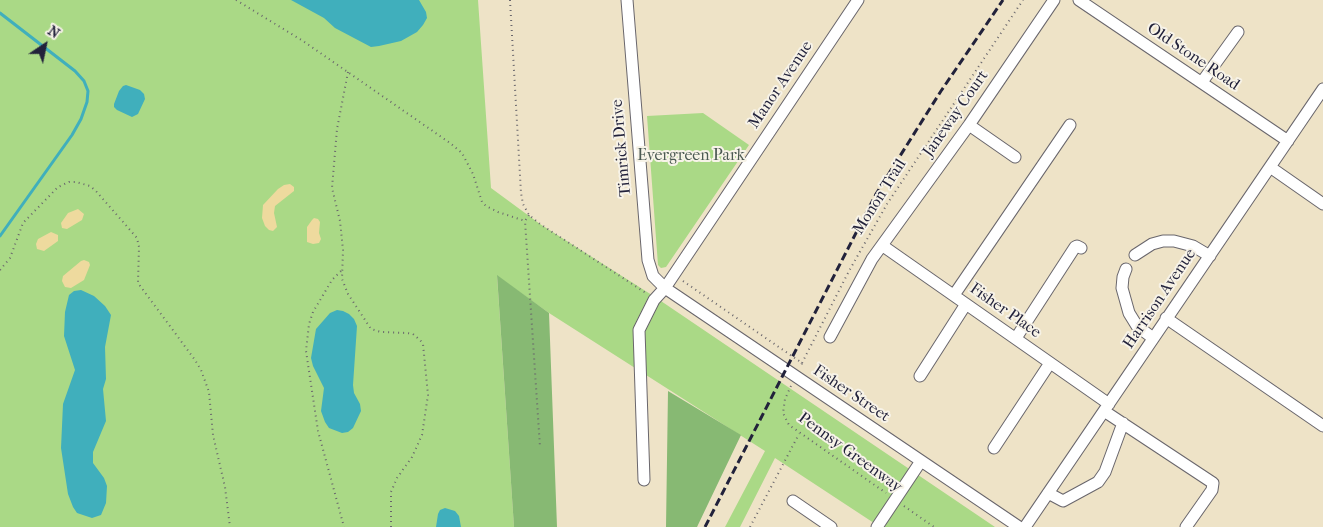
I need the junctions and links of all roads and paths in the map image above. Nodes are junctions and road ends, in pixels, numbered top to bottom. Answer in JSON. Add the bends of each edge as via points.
{"nodes":[{"id":1,"x":236,"y":0,"type":"edge"},
{"id":2,"x":510,"y":0,"type":"edge"},
{"id":3,"x":627,"y":0,"type":"edge"},
{"id":4,"x":858,"y":0,"type":"edge"},
{"id":5,"x":1023,"y":0,"type":"edge"},
{"id":6,"x":1054,"y":0,"type":"edge"},
{"id":7,"x":1080,"y":0,"type":"edge"},
{"id":8,"x":1238,"y":32,"type":"dead end"},
{"id":9,"x":348,"y":72,"type":"junction"},
{"id":10,"x":1202,"y":82,"type":"junction"},
{"id":11,"x":1323,"y":89,"type":"edge"},
{"id":12,"x":969,"y":124,"type":"junction"},
{"id":13,"x":1070,"y":125,"type":"dead end"},
{"id":14,"x":1288,"y":140,"type":"junction"},
{"id":15,"x":1015,"y":157,"type":"dead end"},
{"id":16,"x":1270,"y":167,"type":"junction"},
{"id":17,"x":1323,"y":204,"type":"edge"},
{"id":18,"x":529,"y":215,"type":"junction"},
{"id":19,"x":525,"y":221,"type":"junction"},
{"id":20,"x":883,"y":246,"type":"junction"},
{"id":21,"x":1081,"y":248,"type":"dead end"},
{"id":22,"x":1135,"y":255,"type":"dead end"},
{"id":23,"x":1210,"y":256,"type":"junction"},
{"id":24,"x":1126,"y":269,"type":"dead end"},
{"id":25,"x":0,"y":270,"type":"edge"},
{"id":26,"x":342,"y":270,"type":"junction"},
{"id":27,"x":680,"y":284,"type":"dead end"},
{"id":28,"x":665,"y":288,"type":"junction"},
{"id":29,"x":648,"y":294,"type":"dead end"},
{"id":30,"x":954,"y":295,"type":"junction"},
{"id":31,"x":966,"y":304,"type":"junction"},
{"id":32,"x":1166,"y":318,"type":"junction"},
{"id":33,"x":830,"y":337,"type":"dead end"},
{"id":34,"x":1016,"y":338,"type":"junction"},
{"id":35,"x":1153,"y":338,"type":"junction"},
{"id":36,"x":802,"y":363,"type":"junction"},
{"id":37,"x":1050,"y":363,"type":"junction"},
{"id":38,"x":799,"y":370,"type":"dead end"},
{"id":39,"x":920,"y":376,"type":"dead end"},
{"id":40,"x":793,"y":381,"type":"dead end"},
{"id":41,"x":1106,"y":407,"type":"junction"},
{"id":42,"x":1123,"y":423,"type":"junction"},
{"id":43,"x":1323,"y":426,"type":"edge"},
{"id":44,"x":800,"y":433,"type":"junction"},
{"id":45,"x":540,"y":447,"type":"dead end"},
{"id":46,"x":994,"y":448,"type":"dead end"},
{"id":47,"x":921,"y":461,"type":"junction"},
{"id":48,"x":644,"y":480,"type":"dead end"},
{"id":49,"x":1048,"y":493,"type":"junction"},
{"id":50,"x":895,"y":500,"type":"junction"},
{"id":51,"x":793,"y":501,"type":"dead end"},
{"id":52,"x":230,"y":527,"type":"edge"},
{"id":53,"x":344,"y":527,"type":"edge"},
{"id":54,"x":391,"y":527,"type":"edge"},
{"id":55,"x":750,"y":527,"type":"edge"},
{"id":56,"x":831,"y":527,"type":"edge"},
{"id":57,"x":877,"y":527,"type":"edge"},
{"id":58,"x":934,"y":527,"type":"edge"},
{"id":59,"x":1018,"y":527,"type":"edge"},
{"id":60,"x":1025,"y":527,"type":"edge"},
{"id":61,"x":1186,"y":527,"type":"edge"}],
"edges":[{"from":1,"to":9,"type":"path"},
{"from":2,"to":18,"type":"path","via":[[521,193]]},
{"from":3,"to":28,"type":"street","name":"Timrick Drive","via":[[648,260],[653,276]]},
{"from":4,"to":28,"type":"street","name":"Manor Avenue"},
{"from":5,"to":36,"type":"path","name":"Monon Trail","via":[[887,204]]},
{"from":6,"to":12,"type":"street","name":"Janeway Court"},
{"from":7,"to":10,"type":"street","name":"Old Stone Road"},
{"from":8,"to":10,"type":"street"},
{"from":9,"to":19,"type":"path","via":[[462,154],[486,206]]},
{"from":9,"to":26,"type":"path","via":[[337,128],[332,188],[340,221]]},
{"from":10,"to":14,"type":"street","name":"Old Stone Road"},
{"from":11,"to":14,"type":"street","name":"Harrison Avenue"},
{"from":12,"to":15,"type":"street"},
{"from":12,"to":20,"type":"street","name":"Janeway Court"},
{"from":13,"to":30,"type":"street"},
{"from":14,"to":16,"type":"street","name":"Harrison Avenue"},
{"from":16,"to":17,"type":"street"},
{"from":16,"to":23,"type":"street","name":"Harrison Avenue"},
{"from":18,"to":19,"type":"path"},
{"from":18,"to":29,"type":"path"},
{"from":19,"to":45,"type":"path"},
{"from":20,"to":30,"type":"street","name":"Fisher Place"},
{"from":20,"to":33,"type":"street","name":"Janeway Court","via":[[872,258]]},
{"from":21,"to":34,"type":"street","via":[[1075,247]]},
{"from":22,"to":23,"type":"street","via":[[1152,244],[1174,241],[1193,246]]},
{"from":23,"to":32,"type":"street","name":"Harrison Avenue"},
{"from":24,"to":35,"type":"street","via":[[1122,288],[1128,313]]},
{"from":25,"to":52,"type":"path","via":[[10,258],[22,223],[58,187],[76,182],[96,191],[137,238],[138,283],[201,370],[209,392],[213,435]]},
{"from":26,"to":53,"type":"path","via":[[312,312],[306,351],[318,431]]},
{"from":26,"to":54,"type":"path","via":[[344,287],[371,329],[413,334],[423,344],[428,395],[425,418],[412,457],[390,492]]},
{"from":27,"to":36,"type":"path","via":[[683,280]]},
{"from":28,"to":47,"type":"street","name":"Fisher Street"},
{"from":28,"to":48,"type":"street","name":"Manor Avenue","via":[[654,300],[639,330]]},
{"from":30,"to":31,"type":"street","name":"Fisher Place"},
{"from":31,"to":34,"type":"street","name":"Fisher Place"},
{"from":31,"to":39,"type":"street"},
{"from":32,"to":35,"type":"street","name":"Harrison Avenue"},
{"from":32,"to":43,"type":"street"},
{"from":34,"to":37,"type":"street","name":"Fisher Place"},
{"from":35,"to":41,"type":"street","name":"Harrison Avenue"},
{"from":36,"to":38,"type":"path"},
{"from":37,"to":41,"type":"street","name":"Fisher Place"},
{"from":37,"to":46,"type":"street"},
{"from":40,"to":44,"type":"path","name":"Pennsy Greenway","via":[[785,399],[784,413],[790,426]]},
{"from":41,"to":42,"type":"street","name":"Fisher Place"},
{"from":41,"to":49,"type":"street","name":"Harrison Avenue"},
{"from":42,"to":49,"type":"street","via":[[1106,472],[1098,482],[1063,501]]},
{"from":42,"to":61,"type":"street","name":"Fisher Place","via":[[1213,483],[1212,490]]},
{"from":44,"to":50,"type":"path","name":"Pennsy Greenway"},
{"from":44,"to":55,"type":"path"},
{"from":47,"to":50,"type":"street"},
{"from":47,"to":59,"type":"street","name":"Fisher Street"},
{"from":49,"to":60,"type":"street","name":"Harrison Avenue"},
{"from":50,"to":57,"type":"street"},
{"from":50,"to":58,"type":"path","name":"Pennsy Greenway"},
{"from":51,"to":56,"type":"street"}]}
